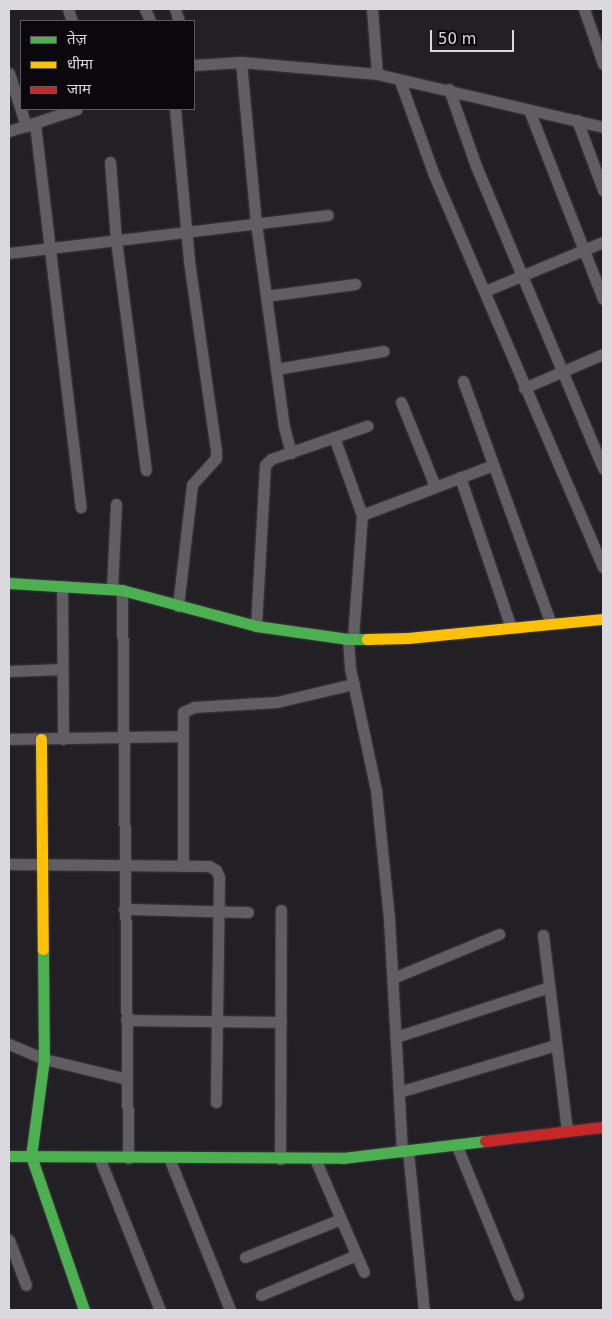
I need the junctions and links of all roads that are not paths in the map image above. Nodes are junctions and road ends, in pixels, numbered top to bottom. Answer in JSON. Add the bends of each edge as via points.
{"nodes":[{"id":1,"x":372,"y":9,"type":"edge"},
{"id":2,"x":584,"y":9,"type":"edge"},
{"id":3,"x":241,"y":62,"type":"junction"},
{"id":4,"x":195,"y":63,"type":"edge"},
{"id":5,"x":603,"y":64,"type":"edge"},
{"id":6,"x":9,"y":73,"type":"edge"},
{"id":7,"x":377,"y":74,"type":"junction"},
{"id":8,"x":400,"y":81,"type":"junction"},
{"id":9,"x":449,"y":89,"type":"junction"},
{"id":10,"x":20,"y":100,"type":"edge"},
{"id":11,"x":24,"y":110,"type":"edge"},
{"id":12,"x":74,"y":110,"type":"edge"},
{"id":13,"x":174,"y":110,"type":"edge"},
{"id":14,"x":530,"y":110,"type":"junction"},
{"id":15,"x":577,"y":120,"type":"junction"},
{"id":16,"x":30,"y":125,"type":"junction"},
{"id":17,"x":603,"y":127,"type":"edge"},
{"id":18,"x":9,"y":131,"type":"edge"},
{"id":19,"x":110,"y":162,"type":"dead end"},
{"id":20,"x":603,"y":190,"type":"edge"},
{"id":21,"x":328,"y":215,"type":"dead end"},
{"id":22,"x":256,"y":223,"type":"junction"},
{"id":23,"x":186,"y":231,"type":"junction"},
{"id":24,"x":116,"y":240,"type":"junction"},
{"id":25,"x":603,"y":242,"type":"edge"},
{"id":26,"x":48,"y":248,"type":"junction"},
{"id":27,"x":583,"y":250,"type":"junction"},
{"id":28,"x":9,"y":253,"type":"edge"},
{"id":29,"x":521,"y":275,"type":"junction"},
{"id":30,"x":355,"y":284,"type":"dead end"},
{"id":31,"x":485,"y":291,"type":"junction"},
{"id":32,"x":266,"y":296,"type":"junction"},
{"id":33,"x":603,"y":299,"type":"edge"},
{"id":34,"x":383,"y":351,"type":"dead end"},
{"id":35,"x":603,"y":354,"type":"edge"},
{"id":36,"x":276,"y":369,"type":"junction"},
{"id":37,"x":563,"y":372,"type":"junction"},
{"id":38,"x":463,"y":381,"type":"dead end"},
{"id":39,"x":524,"y":388,"type":"junction"},
{"id":40,"x":401,"y":402,"type":"dead end"},
{"id":41,"x":367,"y":426,"type":"dead end"},
{"id":42,"x":334,"y":437,"type":"junction"},
{"id":43,"x":291,"y":453,"type":"junction"},
{"id":44,"x":493,"y":465,"type":"junction"},
{"id":45,"x":603,"y":468,"type":"edge"},
{"id":46,"x":146,"y":470,"type":"dead end"},
{"id":47,"x":460,"y":477,"type":"junction"},
{"id":48,"x":435,"y":486,"type":"junction"},
{"id":49,"x":116,"y":504,"type":"dead end"},
{"id":50,"x":81,"y":507,"type":"dead end"},
{"id":51,"x":362,"y":515,"type":"junction"},
{"id":52,"x":603,"y":567,"type":"edge"},
{"id":53,"x":9,"y":583,"type":"edge"},
{"id":54,"x":62,"y":586,"type":"junction"},
{"id":55,"x":117,"y":589,"type":"junction"},
{"id":56,"x":178,"y":606,"type":"junction"},
{"id":57,"x":603,"y":619,"type":"edge"},
{"id":58,"x":551,"y":624,"type":"junction"},
{"id":59,"x":256,"y":626,"type":"junction"},
{"id":60,"x":511,"y":628,"type":"junction"},
{"id":61,"x":351,"y":639,"type":"junction"},
{"id":62,"x":62,"y":669,"type":"junction"},
{"id":63,"x":9,"y":670,"type":"edge"},
{"id":64,"x":354,"y":684,"type":"junction"},
{"id":65,"x":181,"y":736,"type":"junction"},
{"id":66,"x":121,"y":738,"type":"junction"},
{"id":67,"x":9,"y":739,"type":"edge"},
{"id":68,"x":41,"y":739,"type":"junction"},
{"id":69,"x":63,"y":739,"type":"junction"},
{"id":70,"x":9,"y":864,"type":"edge"},
{"id":71,"x":42,"y":864,"type":"junction"},
{"id":72,"x":124,"y":865,"type":"junction"},
{"id":73,"x":183,"y":866,"type":"junction"},
{"id":74,"x":124,"y":909,"type":"junction"},
{"id":75,"x":281,"y":910,"type":"dead end"},
{"id":76,"x":248,"y":912,"type":"dead end"},
{"id":77,"x":218,"y":913,"type":"junction"},
{"id":78,"x":499,"y":934,"type":"dead end"},
{"id":79,"x":543,"y":935,"type":"dead end"},
{"id":80,"x":393,"y":978,"type":"junction"},
{"id":81,"x":549,"y":987,"type":"junction"},
{"id":82,"x":126,"y":1020,"type":"junction"},
{"id":83,"x":217,"y":1021,"type":"junction"},
{"id":84,"x":281,"y":1022,"type":"junction"},
{"id":85,"x":396,"y":1037,"type":"junction"},
{"id":86,"x":9,"y":1044,"type":"edge"},
{"id":87,"x":556,"y":1045,"type":"junction"},
{"id":88,"x":44,"y":1059,"type":"junction"},
{"id":89,"x":127,"y":1079,"type":"junction"},
{"id":90,"x":399,"y":1092,"type":"junction"},
{"id":91,"x":216,"y":1102,"type":"dead end"},
{"id":92,"x":603,"y":1127,"type":"edge"},
{"id":93,"x":567,"y":1130,"type":"junction"},
{"id":94,"x":456,"y":1144,"type":"junction"},
{"id":95,"x":405,"y":1151,"type":"junction"},
{"id":96,"x":9,"y":1156,"type":"edge"},
{"id":97,"x":31,"y":1156,"type":"junction"},
{"id":98,"x":99,"y":1157,"type":"junction"},
{"id":99,"x":128,"y":1158,"type":"junction"},
{"id":100,"x":169,"y":1158,"type":"junction"},
{"id":101,"x":280,"y":1159,"type":"junction"},
{"id":102,"x":315,"y":1159,"type":"junction"},
{"id":103,"x":341,"y":1219,"type":"junction"},
{"id":104,"x":9,"y":1243,"type":"edge"},
{"id":105,"x":356,"y":1255,"type":"junction"},
{"id":106,"x":245,"y":1257,"type":"dead end"},
{"id":107,"x":364,"y":1272,"type":"dead end"},
{"id":108,"x":26,"y":1285,"type":"dead end"},
{"id":109,"x":261,"y":1295,"type":"dead end"},
{"id":110,"x":518,"y":1296,"type":"dead end"},
{"id":111,"x":84,"y":1310,"type":"edge"},
{"id":112,"x":160,"y":1310,"type":"edge"},
{"id":113,"x":230,"y":1310,"type":"edge"},
{"id":114,"x":424,"y":1310,"type":"edge"}],
"edges":[{"from":1,"to":7,"type":"street"},
{"from":2,"to":5,"type":"street"},
{"from":3,"to":4,"type":"street"},
{"from":3,"to":7,"type":"street"},
{"from":3,"to":22,"type":"street"},
{"from":6,"to":10,"type":"street"},
{"from":7,"to":8,"type":"street"},
{"from":8,"to":9,"type":"street"},
{"from":8,"to":31,"type":"street","via":[[434,175]]},
{"from":9,"to":14,"type":"street"},
{"from":9,"to":29,"type":"street","via":[[476,166]]},
{"from":11,"to":16,"type":"street"},
{"from":12,"to":16,"type":"street"},
{"from":13,"to":23,"type":"street"},
{"from":14,"to":15,"type":"street"},
{"from":14,"to":27,"type":"street"},
{"from":15,"to":17,"type":"street"},
{"from":15,"to":20,"type":"street"},
{"from":16,"to":18,"type":"street"},
{"from":16,"to":26,"type":"street"},
{"from":19,"to":24,"type":"street"},
{"from":21,"to":22,"type":"street"},
{"from":22,"to":23,"type":"street"},
{"from":22,"to":32,"type":"street"},
{"from":23,"to":24,"type":"street"},
{"from":23,"to":56,"type":"street","via":[[216,458],[192,485]]},
{"from":24,"to":26,"type":"street"},
{"from":24,"to":46,"type":"street"},
{"from":25,"to":27,"type":"street"},
{"from":26,"to":28,"type":"street"},
{"from":26,"to":50,"type":"street"},
{"from":27,"to":29,"type":"street"},
{"from":27,"to":33,"type":"street"},
{"from":29,"to":31,"type":"street"},
{"from":29,"to":37,"type":"street"},
{"from":30,"to":32,"type":"street"},
{"from":31,"to":39,"type":"street"},
{"from":32,"to":36,"type":"street"},
{"from":34,"to":36,"type":"street"},
{"from":35,"to":37,"type":"street"},
{"from":36,"to":43,"type":"street"},
{"from":37,"to":39,"type":"street"},
{"from":37,"to":45,"type":"street"},
{"from":38,"to":44,"type":"street"},
{"from":39,"to":52,"type":"street"},
{"from":40,"to":48,"type":"street"},
{"from":41,"to":42,"type":"street"},
{"from":42,"to":43,"type":"street"},
{"from":42,"to":51,"type":"street"},
{"from":43,"to":59,"type":"street","via":[[272,460],[263,473]]},
{"from":44,"to":47,"type":"street"},
{"from":44,"to":58,"type":"street"},
{"from":47,"to":48,"type":"street"},
{"from":47,"to":60,"type":"street"},
{"from":48,"to":51,"type":"street"},
{"from":49,"to":55,"type":"street"},
{"from":51,"to":61,"type":"street"},
{"from":53,"to":54,"type":"street"},
{"from":54,"to":55,"type":"street"},
{"from":54,"to":62,"type":"street"},
{"from":55,"to":56,"type":"street"},
{"from":55,"to":66,"type":"street"},
{"from":56,"to":59,"type":"street"},
{"from":57,"to":58,"type":"street"},
{"from":58,"to":60,"type":"street"},
{"from":59,"to":61,"type":"street"},
{"from":60,"to":61,"type":"street"},
{"from":61,"to":64,"type":"street"},
{"from":62,"to":63,"type":"street"},
{"from":62,"to":69,"type":"street"},
{"from":64,"to":65,"type":"street","via":[[277,702],[187,708],[183,712]]},
{"from":64,"to":80,"type":"street","via":[[376,790]]},
{"from":65,"to":66,"type":"street"},
{"from":65,"to":73,"type":"street"},
{"from":66,"to":69,"type":"street"},
{"from":66,"to":72,"type":"street"},
{"from":67,"to":68,"type":"street"},
{"from":68,"to":69,"type":"street"},
{"from":68,"to":71,"type":"street"},
{"from":70,"to":71,"type":"street"},
{"from":71,"to":72,"type":"street"},
{"from":71,"to":88,"type":"street"},
{"from":72,"to":73,"type":"street"},
{"from":72,"to":74,"type":"street"},
{"from":73,"to":77,"type":"street","via":[[216,870]]},
{"from":74,"to":77,"type":"street"},
{"from":74,"to":82,"type":"street"},
{"from":75,"to":84,"type":"street"},
{"from":76,"to":77,"type":"street"},
{"from":77,"to":83,"type":"street"},
{"from":78,"to":80,"type":"street"},
{"from":79,"to":81,"type":"street"},
{"from":80,"to":85,"type":"street"},
{"from":81,"to":85,"type":"street"},
{"from":81,"to":87,"type":"street"},
{"from":82,"to":83,"type":"street"},
{"from":82,"to":89,"type":"street"},
{"from":83,"to":84,"type":"street"},
{"from":83,"to":91,"type":"street"},
{"from":84,"to":101,"type":"street"},
{"from":85,"to":90,"type":"street"},
{"from":86,"to":88,"type":"street"},
{"from":87,"to":90,"type":"street"},
{"from":87,"to":93,"type":"street"},
{"from":88,"to":89,"type":"street"},
{"from":88,"to":97,"type":"street"},
{"from":89,"to":99,"type":"street"},
{"from":90,"to":95,"type":"street"},
{"from":92,"to":93,"type":"street"},
{"from":93,"to":94,"type":"street"},
{"from":94,"to":95,"type":"street"},
{"from":94,"to":110,"type":"street"},
{"from":95,"to":102,"type":"street"},
{"from":95,"to":114,"type":"street"},
{"from":96,"to":97,"type":"street"},
{"from":97,"to":98,"type":"street"},
{"from":97,"to":111,"type":"street"},
{"from":98,"to":99,"type":"street"},
{"from":98,"to":112,"type":"street"},
{"from":99,"to":100,"type":"street"},
{"from":100,"to":101,"type":"street"},
{"from":100,"to":113,"type":"street"},
{"from":101,"to":102,"type":"street"},
{"from":102,"to":103,"type":"street"},
{"from":103,"to":105,"type":"street"},
{"from":103,"to":106,"type":"street"},
{"from":104,"to":108,"type":"street"},
{"from":105,"to":107,"type":"street"},
{"from":105,"to":109,"type":"street"}]}
